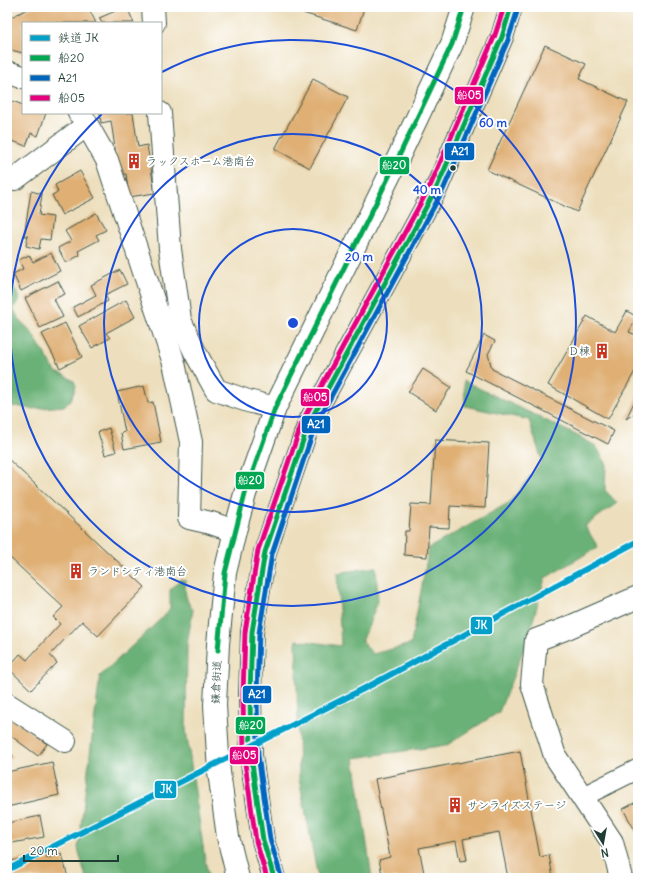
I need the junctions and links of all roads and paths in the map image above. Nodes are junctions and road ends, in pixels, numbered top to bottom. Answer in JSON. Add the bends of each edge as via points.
{"nodes":[{"id":1,"x":153,"y":7,"type":"edge"},
{"id":2,"x":464,"y":7,"type":"edge"},
{"id":3,"x":512,"y":7,"type":"edge"},
{"id":4,"x":154,"y":22,"type":"edge"},
{"id":5,"x":7,"y":72,"type":"edge"},
{"id":6,"x":22,"y":77,"type":"edge"},
{"id":7,"x":160,"y":114,"type":"edge"},
{"id":8,"x":83,"y":119,"type":"edge"},
{"id":9,"x":15,"y":179,"type":"dead end"},
{"id":10,"x":195,"y":352,"type":"junction"},
{"id":11,"x":176,"y":371,"type":"junction"},
{"id":12,"x":275,"y":408,"type":"junction"},
{"id":13,"x":236,"y":531,"type":"junction"},
{"id":14,"x":638,"y":597,"type":"edge"},
{"id":15,"x":7,"y":704,"type":"edge"},
{"id":16,"x":65,"y":741,"type":"dead end"},
{"id":17,"x":638,"y":769,"type":"edge"},
{"id":18,"x":582,"y":797,"type":"junction"},
{"id":19,"x":238,"y":878,"type":"edge"},
{"id":20,"x":274,"y":878,"type":"edge"},
{"id":21,"x":622,"y":878,"type":"edge"}],
"edges":[{"from":1,"to":4,"type":"main road"},
{"from":2,"to":12,"type":"main road","name":"鎌倉街道","via":[[452,44]]},
{"from":3,"to":20,"type":"main road","via":[[502,37],[437,187],[309,423],[265,552],[252,632],[251,756],[263,840]]},
{"from":5,"to":6,"type":"main road"},
{"from":7,"to":10,"type":"main road","via":[[170,249],[180,320]]},
{"from":8,"to":9,"type":"main road"},
{"from":8,"to":11,"type":"main road","via":[[107,160]]},
{"from":10,"to":11,"type":"main road"},
{"from":10,"to":12,"type":"main road","via":[[216,390]]},
{"from":11,"to":13,"type":"main road","via":[[191,442],[189,518]]},
{"from":12,"to":13,"type":"main road","name":"鎌倉街道","via":[[245,494]]},
{"from":13,"to":19,"type":"main road","name":"鎌倉街道","via":[[225,573],[215,705],[219,772],[228,837]]},
{"from":14,"to":18,"type":"main road","via":[[536,640],[532,684],[555,756]]},
{"from":15,"to":16,"type":"main road"},
{"from":17,"to":18,"type":"lane"},
{"from":18,"to":21,"type":"main road","via":[[612,842]]}]}
